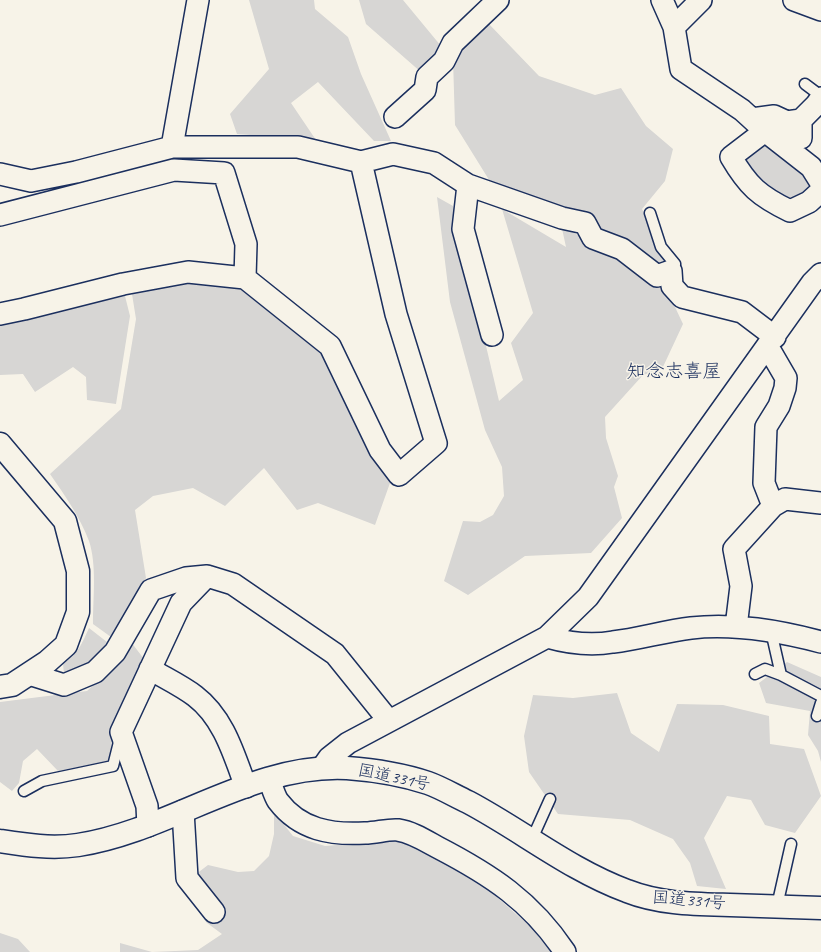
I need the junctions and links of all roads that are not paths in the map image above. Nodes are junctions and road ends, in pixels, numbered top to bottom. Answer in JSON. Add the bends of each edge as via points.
{"nodes":[{"id":1,"x":198,"y":0,"type":"edge"},
{"id":2,"x":498,"y":0,"type":"edge"},
{"id":3,"x":662,"y":0,"type":"edge"},
{"id":4,"x":701,"y":0,"type":"edge"},
{"id":5,"x":794,"y":0,"type":"edge"},
{"id":6,"x":821,"y":10,"type":"edge"},
{"id":7,"x":674,"y":28,"type":"junction"},
{"id":8,"x":805,"y":84,"type":"dead end"},
{"id":9,"x":821,"y":97,"type":"edge"},
{"id":10,"x":395,"y":117,"type":"dead end"},
{"id":11,"x":802,"y":120,"type":"junction"},
{"id":12,"x":765,"y":131,"type":"junction"},
{"id":13,"x":172,"y":147,"type":"junction"},
{"id":14,"x":361,"y":162,"type":"junction"},
{"id":15,"x":0,"y":174,"type":"edge"},
{"id":16,"x":821,"y":183,"type":"edge"},
{"id":17,"x":468,"y":185,"type":"junction"},
{"id":18,"x":821,"y":191,"type":"edge"},
{"id":19,"x":650,"y":213,"type":"dead end"},
{"id":20,"x":0,"y":214,"type":"edge"},
{"id":21,"x":671,"y":272,"type":"junction"},
{"id":22,"x":821,"y":274,"type":"edge"},
{"id":23,"x":245,"y":278,"type":"junction"},
{"id":24,"x":0,"y":314,"type":"edge"},
{"id":25,"x":492,"y":335,"type":"dead end"},
{"id":26,"x":771,"y":342,"type":"junction"},
{"id":27,"x":0,"y":444,"type":"edge"},
{"id":28,"x":821,"y":503,"type":"edge"},
{"id":29,"x":773,"y":506,"type":"junction"},
{"id":30,"x":208,"y":576,"type":"junction"},
{"id":31,"x":736,"y":627,"type":"junction"},
{"id":32,"x":772,"y":631,"type":"junction"},
{"id":33,"x":547,"y":637,"type":"junction"},
{"id":34,"x":821,"y":642,"type":"edge"},
{"id":35,"x":150,"y":669,"type":"junction"},
{"id":36,"x":29,"y":674,"type":"junction"},
{"id":37,"x":755,"y":674,"type":"dead end"},
{"id":38,"x":781,"y":675,"type":"junction"},
{"id":39,"x":0,"y":687,"type":"edge"},
{"id":40,"x":821,"y":696,"type":"edge"},
{"id":41,"x":821,"y":702,"type":"edge"},
{"id":42,"x":817,"y":716,"type":"dead end"},
{"id":43,"x":389,"y":721,"type":"junction"},
{"id":44,"x":121,"y":732,"type":"junction"},
{"id":45,"x":322,"y":768,"type":"junction"},
{"id":46,"x":269,"y":779,"type":"junction"},
{"id":47,"x":246,"y":787,"type":"junction"},
{"id":48,"x":24,"y":792,"type":"dead end"},
{"id":49,"x":550,"y":799,"type":"dead end"},
{"id":50,"x":183,"y":811,"type":"junction"},
{"id":51,"x":148,"y":826,"type":"junction"},
{"id":52,"x":532,"y":839,"type":"junction"},
{"id":53,"x":0,"y":841,"type":"edge"},
{"id":54,"x":791,"y":844,"type":"dead end"},
{"id":55,"x":777,"y":906,"type":"junction"},
{"id":56,"x":821,"y":908,"type":"edge"},
{"id":57,"x":214,"y":912,"type":"dead end"},
{"id":58,"x":565,"y":952,"type":"edge"}],
"edges":[{"from":1,"to":13,"type":"street"},
{"from":2,"to":10,"type":"street","via":[[453,43],[444,61],[427,77],[425,90]]},
{"from":3,"to":7,"type":"street"},
{"from":4,"to":7,"type":"street"},
{"from":5,"to":6,"type":"street"},
{"from":7,"to":12,"type":"street","via":[[681,69],[742,110]]},
{"from":8,"to":9,"type":"lane"},
{"from":9,"to":11,"type":"street"},
{"from":11,"to":12,"type":"street","via":[[787,122],[774,116]]},
{"from":11,"to":12,"type":"street","via":[[801,138]]},
{"from":12,"to":16,"type":"street","via":[[811,167]]},
{"from":12,"to":18,"type":"street","via":[[731,157],[744,180],[769,200],[790,211],[809,202]]},
{"from":13,"to":14,"type":"street","via":[[298,147]]},
{"from":13,"to":15,"type":"street","via":[[31,182]]},
{"from":14,"to":17,"type":"street","via":[[393,154],[434,163]]},
{"from":14,"to":23,"type":"street","via":[[396,314],[436,443],[399,475],[380,450],[330,346]]},
{"from":17,"to":21,"type":"street","via":[[562,218],[585,223],[593,238],[622,249],[657,276]]},
{"from":17,"to":25,"type":"street","via":[[463,229]]},
{"from":19,"to":21,"type":"lane","via":[[661,247],[675,264]]},
{"from":20,"to":23,"type":"street","via":[[174,170],[224,173],[246,244]]},
{"from":21,"to":26,"type":"street","via":[[672,286],[682,297],[742,312]]},
{"from":22,"to":26,"type":"street"},
{"from":23,"to":24,"type":"street","via":[[188,272],[123,284]]},
{"from":26,"to":29,"type":"street","via":[[786,378],[779,406],[766,427],[764,483]]},
{"from":26,"to":33,"type":"street","via":[[588,597]]},
{"from":27,"to":36,"type":"main road","via":[[65,521],[78,571],[78,612],[66,645]]},
{"from":28,"to":29,"type":"street","via":[[784,499]]},
{"from":29,"to":31,"type":"street","via":[[734,549],[741,586]]},
{"from":30,"to":35,"type":"street","via":[[181,603]]},
{"from":30,"to":36,"type":"street","via":[[186,578],[151,590],[115,652],[95,672],[64,685]]},
{"from":30,"to":43,"type":"street","via":[[234,584],[335,654]]},
{"from":31,"to":32,"type":"street"},
{"from":31,"to":33,"type":"street","via":[[692,628],[613,642],[569,643]]},
{"from":32,"to":34,"type":"street"},
{"from":32,"to":38,"type":"lane"},
{"from":33,"to":43,"type":"street"},
{"from":35,"to":44,"type":"street"},
{"from":35,"to":47,"type":"street","via":[[196,696],[214,716],[229,740]]},
{"from":36,"to":39,"type":"main road","via":[[12,685]]},
{"from":37,"to":38,"type":"lane","via":[[765,669]]},
{"from":38,"to":40,"type":"lane"},
{"from":41,"to":42,"type":"lane"},
{"from":43,"to":45,"type":"street","via":[[348,743],[329,758]]},
{"from":44,"to":48,"type":"lane","via":[[113,766],[42,781]]},
{"from":44,"to":51,"type":"street","via":[[147,806]]},
{"from":45,"to":46,"type":"main road","name":"国道331号","via":[[296,771]]},
{"from":45,"to":52,"type":"main road","name":"国道331号","via":[[373,772],[429,784],[482,810]]},
{"from":46,"to":47,"type":"main road","name":"国道331号"},
{"from":46,"to":58,"type":"street","via":[[277,800],[295,819],[312,829],[336,834],[398,830],[416,836],[489,875],[538,916]]},
{"from":47,"to":50,"type":"main road","name":"国道331号"},
{"from":49,"to":52,"type":"lane"},
{"from":50,"to":51,"type":"main road","name":"国道331号"},
{"from":50,"to":57,"type":"street","via":[[187,878]]},
{"from":51,"to":53,"type":"main road","name":"国道331号","via":[[79,845],[50,848]]},
{"from":52,"to":55,"type":"main road","name":"国道331号","via":[[590,874],[642,896],[693,904]]},
{"from":54,"to":55,"type":"lane"},
{"from":55,"to":56,"type":"main road","name":"国道331号"}]}
